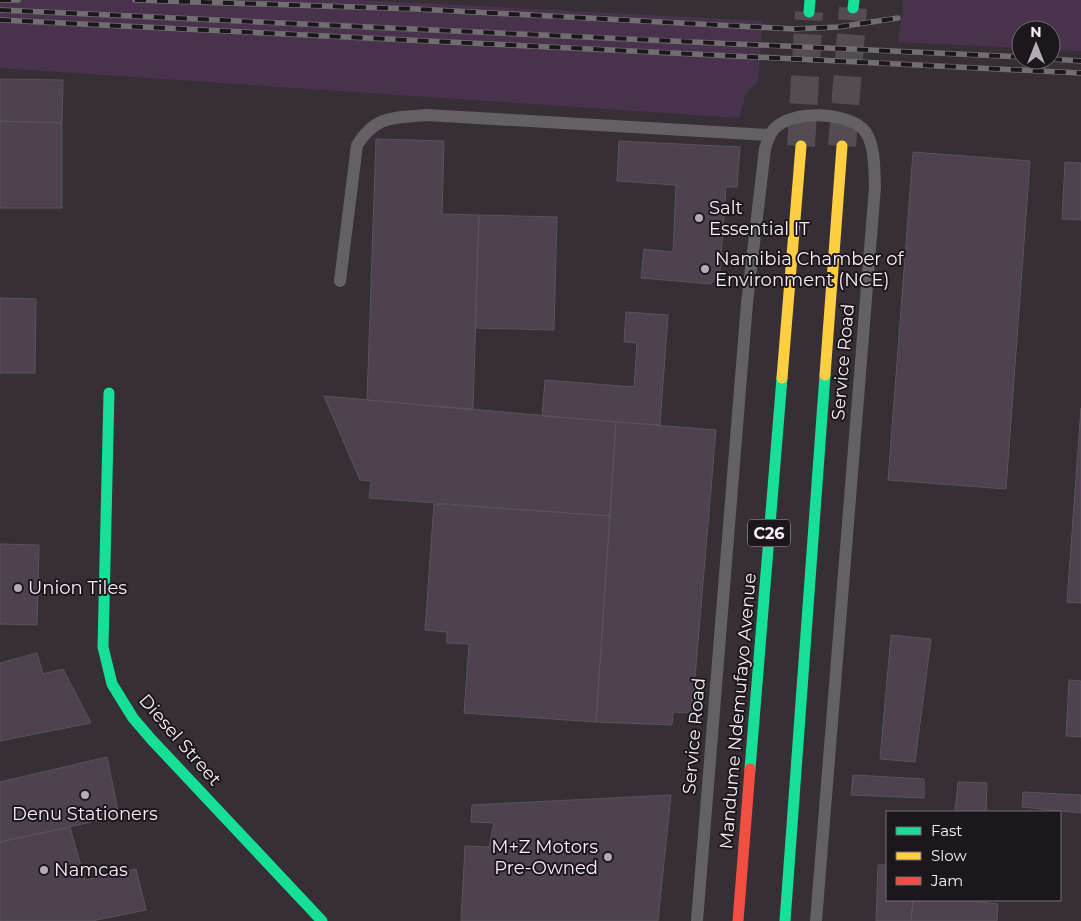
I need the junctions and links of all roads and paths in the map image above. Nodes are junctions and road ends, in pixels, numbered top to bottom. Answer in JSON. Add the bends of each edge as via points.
{"nodes":[{"id":1,"x":810,"y":0,"type":"edge"},
{"id":2,"x":809,"y":12,"type":"tunnel mouth"},
{"id":3,"x":770,"y":135,"type":"junction"},
{"id":4,"x":801,"y":146,"type":"tunnel mouth"},
{"id":5,"x":842,"y":146,"type":"tunnel mouth"},
{"id":6,"x":340,"y":281,"type":"dead end"},
{"id":7,"x":109,"y":393,"type":"dead end"},
{"id":8,"x":322,"y":921,"type":"edge"},
{"id":9,"x":696,"y":921,"type":"edge"},
{"id":10,"x":738,"y":921,"type":"edge"},
{"id":11,"x":786,"y":921,"type":"edge"},
{"id":12,"x":816,"y":921,"type":"edge"}],
"edges":[{"from":1,"to":2,"type":"main road"},
{"from":3,"to":6,"type":"lane","via":[[426,116],[397,117],[378,123],[357,145]]},
{"from":3,"to":9,"type":"lane","name":"Service Road","via":[[765,149],[747,303]]},
{"from":3,"to":12,"type":"lane","name":"Service Road","via":[[775,128],[800,115],[845,119],[862,129],[869,140],[874,168]]},
{"from":4,"to":10,"type":"main road","name":"Mandume Ndemufayo Avenue","number":"C26"},
{"from":5,"to":11,"type":"main road","number":"C26"},
{"from":7,"to":8,"type":"main road","name":"Diesel Street","via":[[103,647],[112,684],[133,718],[151,739]]}]}
